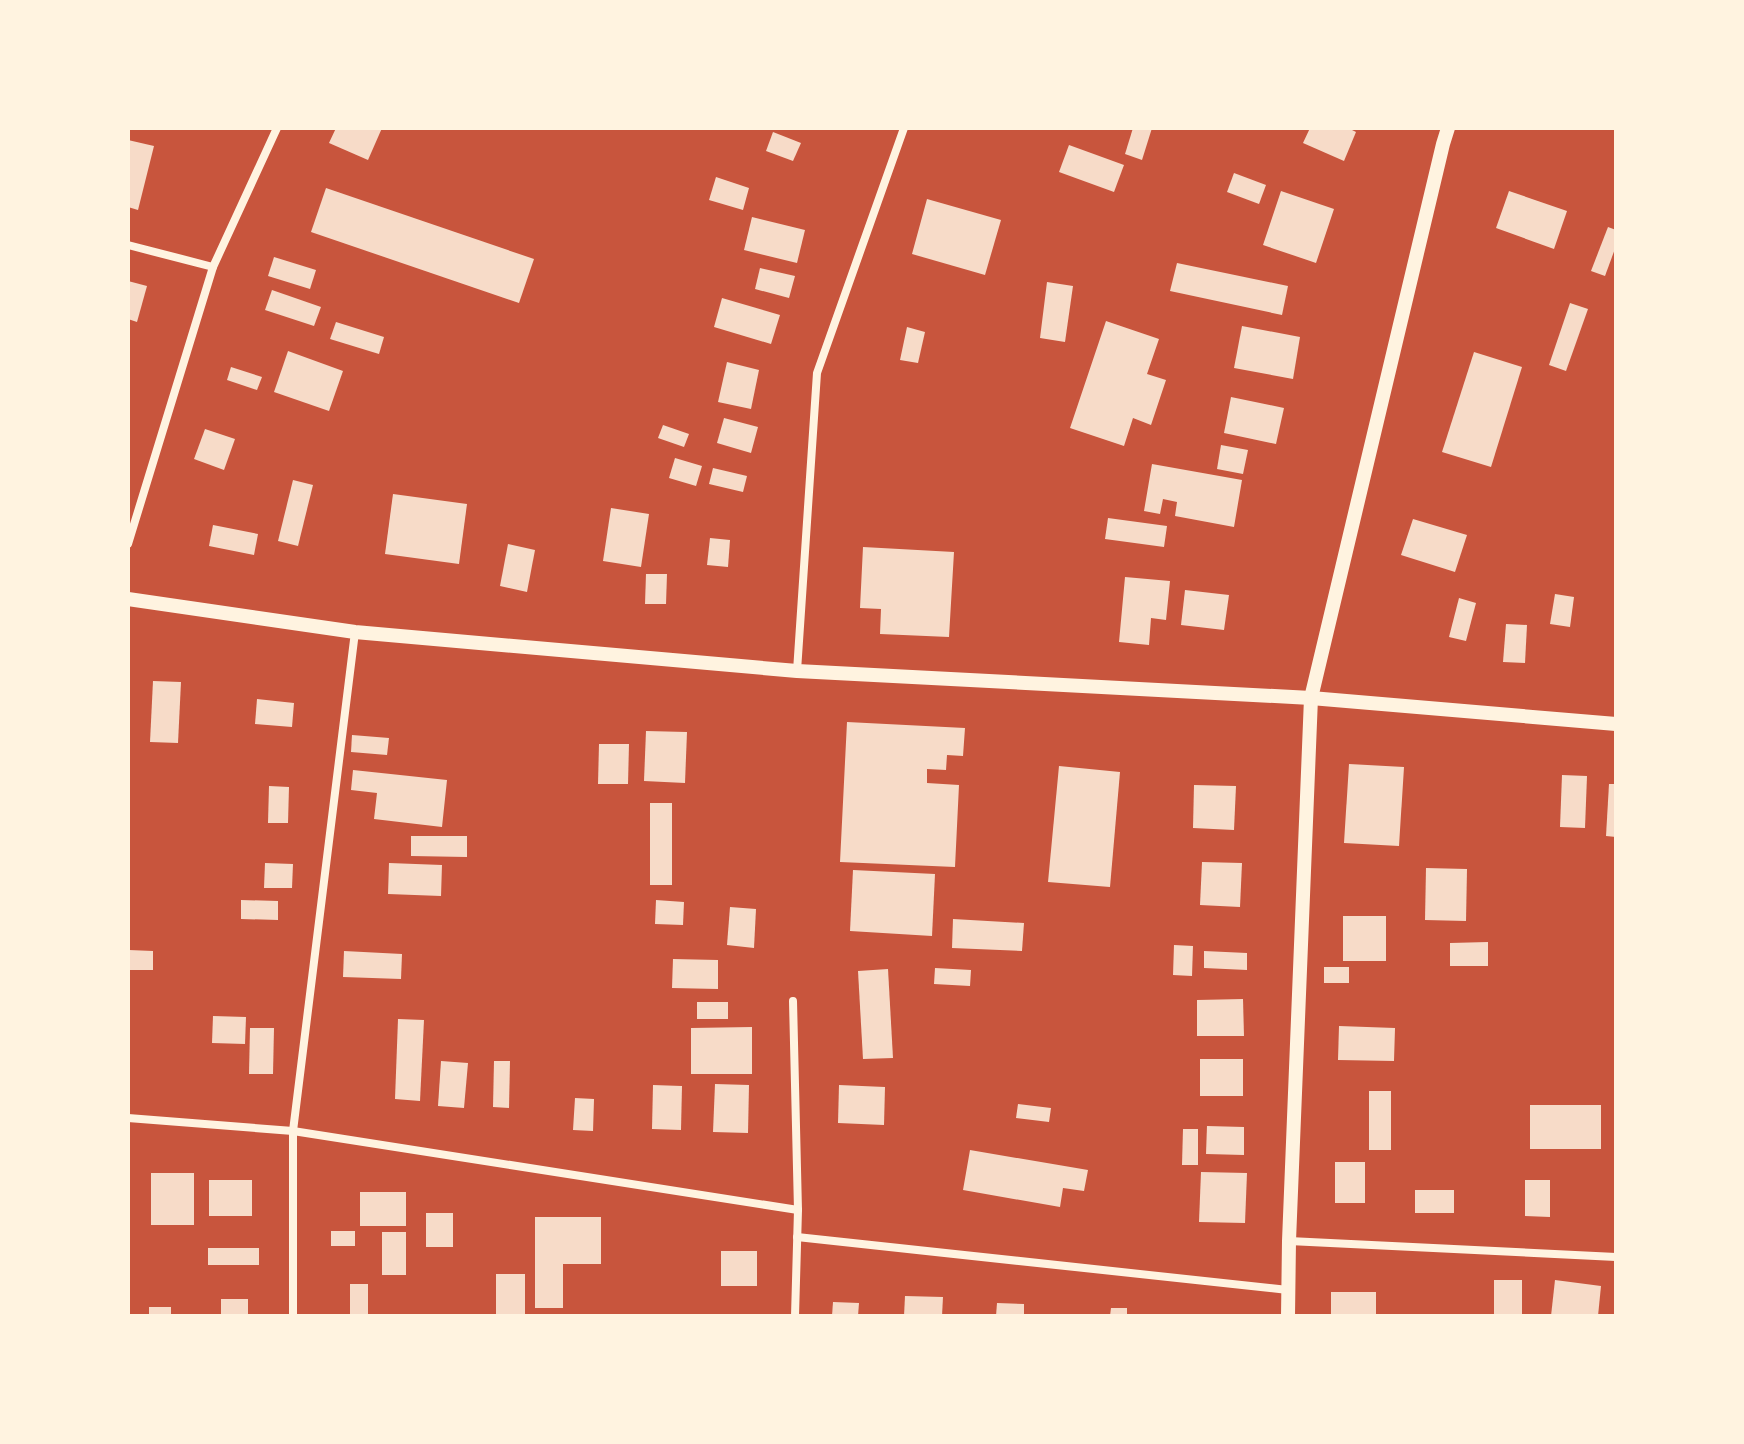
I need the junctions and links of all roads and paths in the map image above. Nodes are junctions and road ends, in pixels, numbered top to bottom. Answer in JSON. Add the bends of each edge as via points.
{"nodes":[{"id":1,"x":277,"y":128,"type":"edge"},
{"id":2,"x":904,"y":128,"type":"edge"},
{"id":3,"x":1448,"y":128,"type":"edge"},
{"id":4,"x":128,"y":245,"type":"edge"},
{"id":5,"x":213,"y":267,"type":"junction"},
{"id":6,"x":128,"y":544,"type":"edge"},
{"id":7,"x":128,"y":599,"type":"edge"},
{"id":8,"x":355,"y":632,"type":"junction"},
{"id":9,"x":797,"y":671,"type":"junction"},
{"id":10,"x":1311,"y":698,"type":"junction"},
{"id":11,"x":1616,"y":724,"type":"edge"},
{"id":12,"x":793,"y":1001,"type":"dead end"},
{"id":13,"x":128,"y":1118,"type":"edge"},
{"id":14,"x":293,"y":1131,"type":"junction"},
{"id":15,"x":798,"y":1210,"type":"junction"},
{"id":16,"x":797,"y":1237,"type":"junction"},
{"id":17,"x":1289,"y":1241,"type":"junction"},
{"id":18,"x":1616,"y":1257,"type":"edge"},
{"id":19,"x":1288,"y":1290,"type":"junction"},
{"id":20,"x":293,"y":1316,"type":"edge"},
{"id":21,"x":795,"y":1316,"type":"edge"},
{"id":22,"x":1288,"y":1316,"type":"edge"}],
"edges":[{"from":1,"to":5,"type":"street"},
{"from":2,"to":9,"type":"street","via":[[817,373]]},
{"from":3,"to":10,"type":"street"},
{"from":4,"to":5,"type":"street"},
{"from":5,"to":6,"type":"street"},
{"from":7,"to":8,"type":"street"},
{"from":8,"to":9,"type":"street"},
{"from":8,"to":14,"type":"street"},
{"from":9,"to":10,"type":"street"},
{"from":10,"to":11,"type":"street"},
{"from":10,"to":17,"type":"street"},
{"from":12,"to":15,"type":"street"},
{"from":13,"to":14,"type":"street"},
{"from":14,"to":15,"type":"street"},
{"from":14,"to":20,"type":"street"},
{"from":15,"to":16,"type":"street"},
{"from":16,"to":19,"type":"street"},
{"from":16,"to":21,"type":"street"},
{"from":17,"to":18,"type":"street"},
{"from":17,"to":19,"type":"street"},
{"from":19,"to":22,"type":"street"}]}
